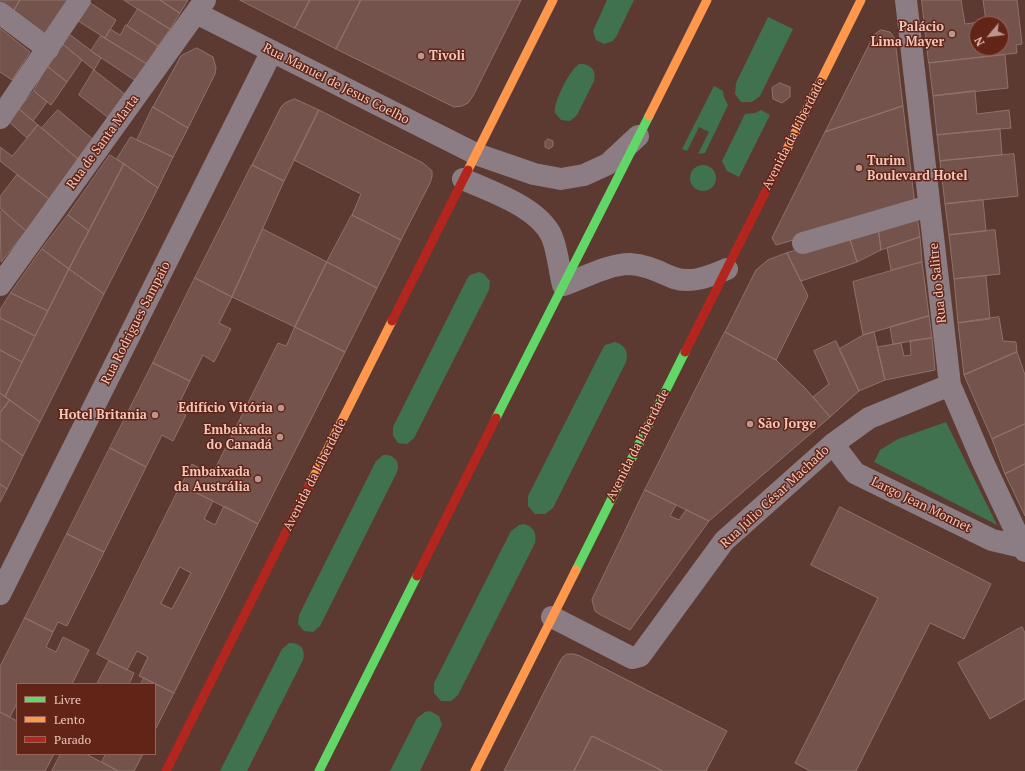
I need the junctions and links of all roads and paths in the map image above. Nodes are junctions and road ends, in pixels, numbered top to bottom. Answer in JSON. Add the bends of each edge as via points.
{"nodes":[{"id":1,"x":80,"y":0,"type":"edge"},
{"id":2,"x":553,"y":0,"type":"edge"},
{"id":3,"x":707,"y":0,"type":"edge"},
{"id":4,"x":861,"y":0,"type":"edge"},
{"id":5,"x":906,"y":0,"type":"edge"},
{"id":6,"x":201,"y":6,"type":"edge"},
{"id":7,"x":0,"y":13,"type":"edge"},
{"id":8,"x":48,"y":49,"type":"junction"},
{"id":9,"x":272,"y":51,"type":"junction"},
{"id":10,"x":0,"y":118,"type":"edge"},
{"id":11,"x":639,"y":135,"type":"junction"},
{"id":12,"x":476,"y":154,"type":"junction"},
{"id":13,"x":463,"y":179,"type":"junction"},
{"id":14,"x":929,"y":206,"type":"junction"},
{"id":15,"x":803,"y":243,"type":"dead end"},
{"id":16,"x":727,"y":269,"type":"junction"},
{"id":17,"x":1,"y":282,"type":"edge"},
{"id":18,"x":563,"y":285,"type":"junction"},
{"id":19,"x":950,"y":385,"type":"junction"},
{"id":20,"x":833,"y":444,"type":"junction"},
{"id":21,"x":1024,"y":549,"type":"edge"},
{"id":22,"x":0,"y":594,"type":"edge"},
{"id":23,"x":552,"y":617,"type":"junction"},
{"id":24,"x":166,"y":771,"type":"edge"},
{"id":25,"x":319,"y":771,"type":"edge"},
{"id":26,"x":475,"y":771,"type":"edge"}],
"edges":[{"from":1,"to":8,"type":"street"},
{"from":2,"to":12,"type":"street","name":"Avenida da Liberdade"},
{"from":3,"to":11,"type":"street"},
{"from":4,"to":16,"type":"street","name":"Avenida da Liberdade"},
{"from":5,"to":14,"type":"street","name":"Rua do Salitre"},
{"from":6,"to":9,"type":"street","name":"Rua Manuel de Jesus Coelho"},
{"from":6,"to":17,"type":"street","name":"Rua de Santa Marta"},
{"from":7,"to":8,"type":"street"},
{"from":8,"to":10,"type":"street"},
{"from":9,"to":12,"type":"street","name":"Rua Manuel de Jesus Coelho"},
{"from":9,"to":22,"type":"street","name":"Rua Rodrigues Sampaio"},
{"from":11,"to":12,"type":"street","via":[[608,164],[584,175],[561,179],[534,174]]},
{"from":11,"to":18,"type":"street"},
{"from":12,"to":13,"type":"street","name":"Avenida da Liberdade"},
{"from":13,"to":18,"type":"street","via":[[527,209],[540,222],[551,236]]},
{"from":13,"to":24,"type":"street","name":"Avenida da Liberdade"},
{"from":14,"to":15,"type":"street"},
{"from":14,"to":19,"type":"street","name":"Rua do Salitre"},
{"from":16,"to":18,"type":"street","via":[[700,279],[688,280],[629,264]]},
{"from":16,"to":23,"type":"street","name":"Avenida da Liberdade"},
{"from":18,"to":25,"type":"street"},
{"from":19,"to":20,"type":"street","name":"Rua Júlio César Machado","via":[[869,418]]},
{"from":19,"to":21,"type":"street","name":"Rua do Salitre"},
{"from":20,"to":21,"type":"street","name":"Largo Jean Monnet","via":[[855,472],[992,540]]},
{"from":20,"to":23,"type":"street","name":"Rua Júlio César Machado","via":[[724,542],[640,656],[632,658]]},
{"from":23,"to":26,"type":"street","name":"Avenida da Liberdade"}]}
